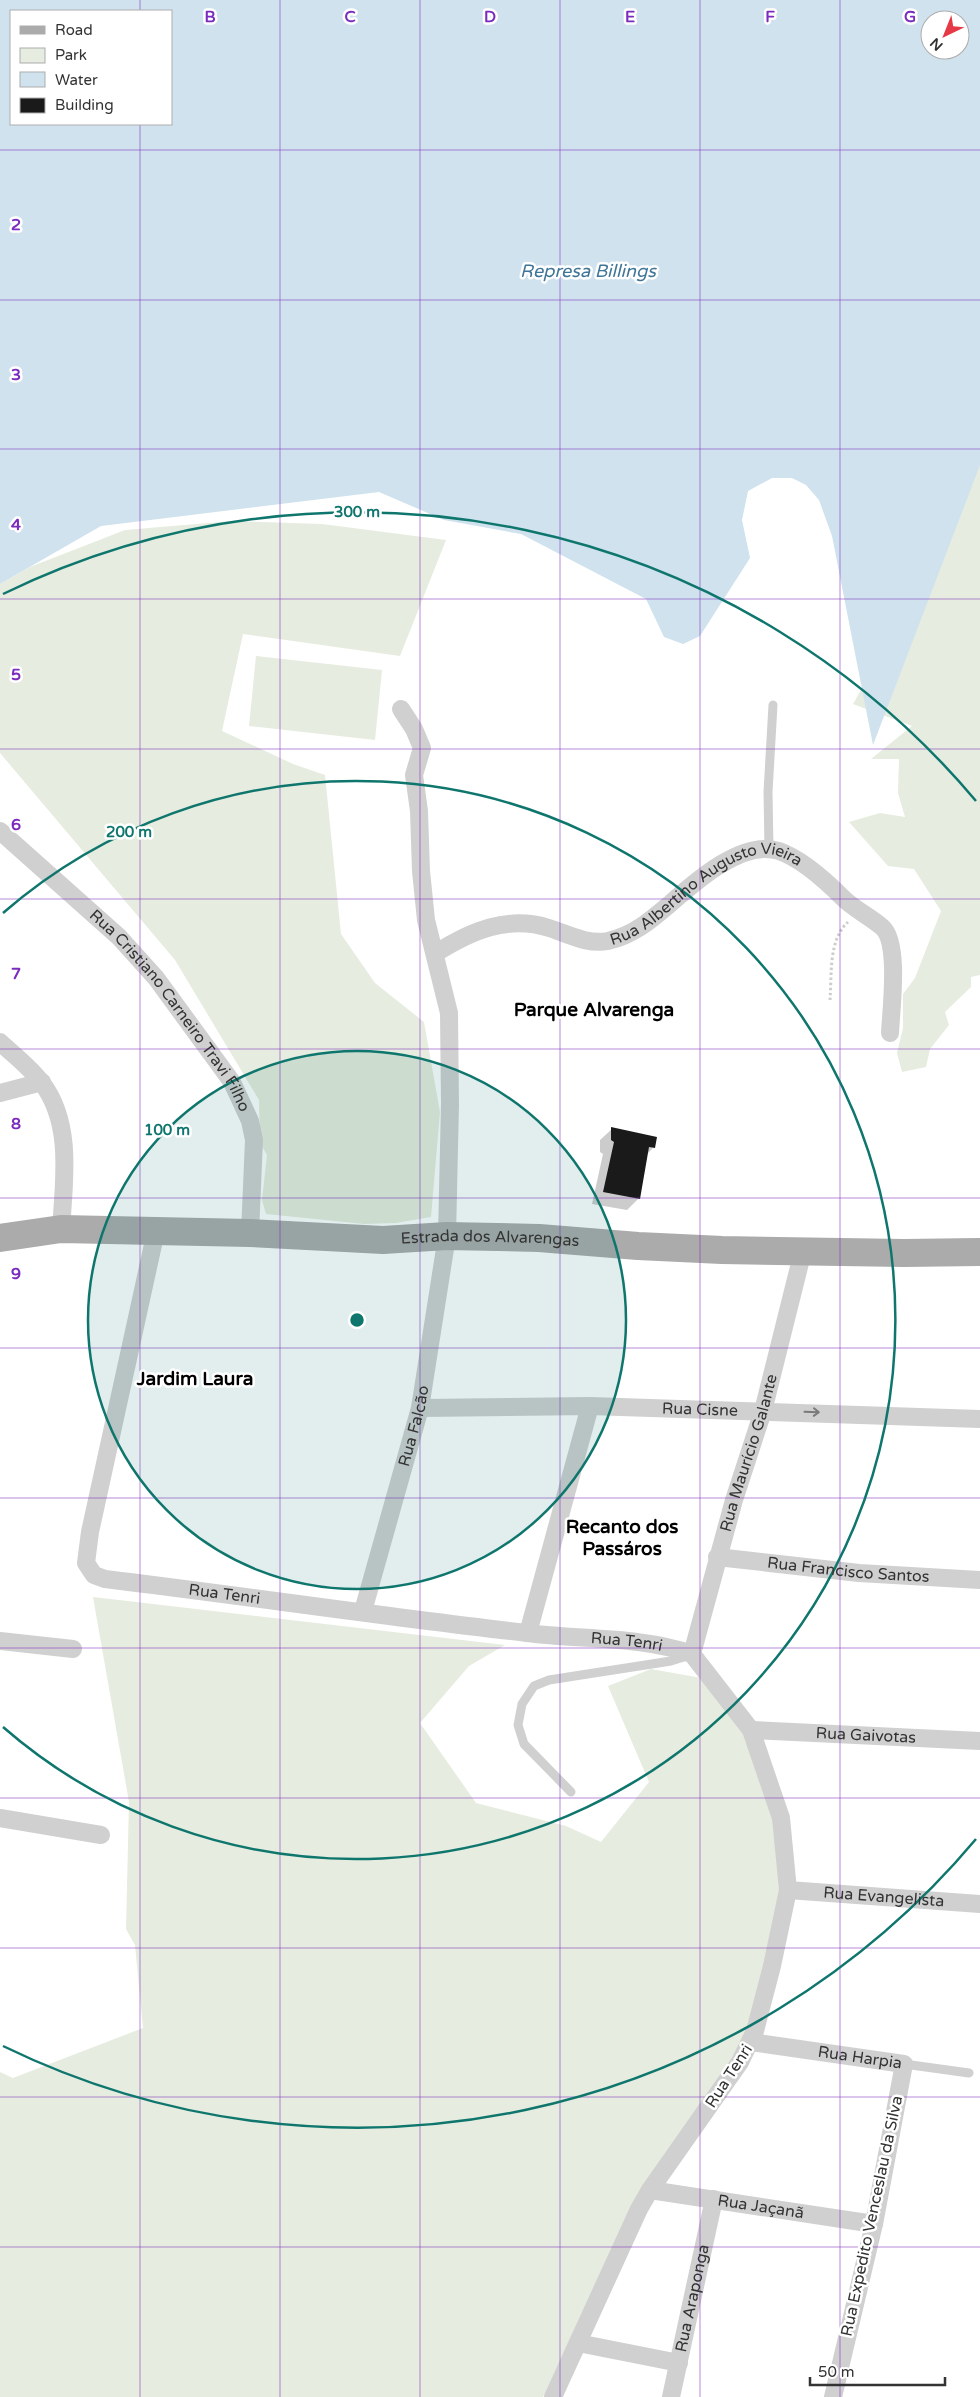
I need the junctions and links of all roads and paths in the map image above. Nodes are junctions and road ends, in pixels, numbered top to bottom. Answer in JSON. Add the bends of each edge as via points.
{"nodes":[{"id":1,"x":773,"y":705,"type":"dead end"},
{"id":2,"x":401,"y":709,"type":"dead end"},
{"id":3,"x":0,"y":831,"type":"edge"},
{"id":4,"x":769,"y":848,"type":"junction"},
{"id":5,"x":859,"y":912,"type":"junction"},
{"id":6,"x":436,"y":953,"type":"junction"},
{"id":7,"x":830,"y":1000,"type":"dead end"},
{"id":8,"x":890,"y":1033,"type":"dead end"},
{"id":9,"x":0,"y":1042,"type":"edge"},
{"id":10,"x":42,"y":1082,"type":"junction"},
{"id":11,"x":0,"y":1093,"type":"edge"},
{"id":12,"x":61,"y":1229,"type":"junction"},
{"id":13,"x":156,"y":1231,"type":"junction"},
{"id":14,"x":250,"y":1233,"type":"junction"},
{"id":15,"x":447,"y":1236,"type":"junction"},
{"id":16,"x":0,"y":1238,"type":"edge"},
{"id":17,"x":803,"y":1251,"type":"junction"},
{"id":18,"x":980,"y":1252,"type":"edge"},
{"id":19,"x":590,"y":1406,"type":"junction"},
{"id":20,"x":420,"y":1408,"type":"junction"},
{"id":21,"x":763,"y":1411,"type":"junction"},
{"id":22,"x":980,"y":1419,"type":"edge"},
{"id":23,"x":717,"y":1557,"type":"junction"},
{"id":24,"x":980,"y":1580,"type":"edge"},
{"id":25,"x":363,"y":1611,"type":"junction"},
{"id":26,"x":528,"y":1634,"type":"junction"},
{"id":27,"x":0,"y":1641,"type":"edge"},
{"id":28,"x":73,"y":1649,"type":"dead end"},
{"id":29,"x":692,"y":1654,"type":"junction"},
{"id":30,"x":751,"y":1730,"type":"junction"},
{"id":31,"x":980,"y":1741,"type":"edge"},
{"id":32,"x":571,"y":1792,"type":"dead end"},
{"id":33,"x":0,"y":1818,"type":"edge"},
{"id":34,"x":100,"y":1835,"type":"dead end"},
{"id":35,"x":788,"y":1890,"type":"junction"},
{"id":36,"x":980,"y":1904,"type":"edge"},
{"id":37,"x":751,"y":2042,"type":"junction"},
{"id":38,"x":904,"y":2064,"type":"junction"},
{"id":39,"x":969,"y":2073,"type":"dead end"},
{"id":40,"x":650,"y":2190,"type":"junction"},
{"id":41,"x":714,"y":2200,"type":"junction"},
{"id":42,"x":874,"y":2224,"type":"junction"},
{"id":43,"x":578,"y":2343,"type":"junction"},
{"id":44,"x":678,"y":2363,"type":"junction"},
{"id":45,"x":553,"y":2397,"type":"edge"},
{"id":46,"x":671,"y":2397,"type":"edge"},
{"id":47,"x":833,"y":2397,"type":"edge"}],
"edges":[{"from":1,"to":4,"type":"lane","via":[[768,792]]},
{"from":2,"to":6,"type":"street","name":"Rua Falcão","via":[[422,748],[414,775],[426,920]]},
{"from":3,"to":14,"type":"street","name":"Rua Cristiano Carneiro Travi Filho","via":[[119,937],[156,978],[232,1082],[250,1122],[254,1140]]},
{"from":4,"to":5,"type":"street","name":"Rua Albertino Augusto Vieira","via":[[793,857]]},
{"from":4,"to":6,"type":"street","name":"Rua Albertino Augusto Vieira","via":[[730,859],[688,888],[640,929],[622,938],[605,942],[587,941],[549,928],[522,923],[497,924],[459,938]]},
{"from":5,"to":7,"type":"path","via":[[841,928],[835,941]]},
{"from":5,"to":8,"type":"street","name":"Rua Albertino Augusto Vieira","via":[[882,927],[889,936],[892,963]]},
{"from":6,"to":15,"type":"street","name":"Rua Falcão","via":[[449,1013]]},
{"from":9,"to":10,"type":"street"},
{"from":10,"to":11,"type":"street"},
{"from":10,"to":12,"type":"street","via":[[54,1103],[63,1135],[65,1174]]},
{"from":12,"to":13,"type":"main road","name":"Estrada dos Alvarengas"},
{"from":12,"to":16,"type":"main road","name":"Estrada dos Alvarengas"},
{"from":13,"to":14,"type":"main road","name":"Estrada dos Alvarengas"},
{"from":13,"to":25,"type":"street","name":"Rua Tenri","via":[[90,1532],[86,1563],[89,1570],[105,1579]]},
{"from":14,"to":15,"type":"main road","name":"Estrada dos Alvarengas","via":[[382,1240]]},
{"from":15,"to":17,"type":"main road","name":"Estrada dos Alvarengas"},
{"from":15,"to":20,"type":"street","name":"Rua Falcão"},
{"from":17,"to":18,"type":"main road","name":"Estrada dos Alvarengas"},
{"from":17,"to":21,"type":"street","name":"Rua Maurício Galante"},
{"from":19,"to":20,"type":"street","name":"Rua Cisne"},
{"from":19,"to":21,"type":"street","name":"Rua Cisne"},
{"from":19,"to":26,"type":"street"},
{"from":20,"to":25,"type":"street","name":"Rua Falcão"},
{"from":21,"to":22,"type":"street","name":"Rua Cisne","one_way":true},
{"from":21,"to":23,"type":"street","name":"Rua Maurício Galante"},
{"from":23,"to":24,"type":"street","name":"Rua Francisco Santos","via":[[859,1574]]},
{"from":23,"to":29,"type":"street","name":"Rua Maurício Galante"},
{"from":25,"to":26,"type":"street","name":"Rua Tenri"},
{"from":26,"to":29,"type":"street","name":"Rua Tenri","via":[[640,1643]]},
{"from":27,"to":28,"type":"street"},
{"from":29,"to":30,"type":"street","name":"Rua Tenri"},
{"from":29,"to":32,"type":"lane","via":[[671,1661],[549,1680],[534,1686],[522,1704],[518,1725],[524,1744]]},
{"from":30,"to":31,"type":"street","name":"Rua Gaivotas"},
{"from":30,"to":35,"type":"street","name":"Rua Tenri","via":[[779,1811]]},
{"from":33,"to":34,"type":"street"},
{"from":35,"to":36,"type":"street","name":"Rua Evangelista"},
{"from":35,"to":37,"type":"street","name":"Rua Tenri"},
{"from":37,"to":38,"type":"street","name":"Rua Harpia"},
{"from":37,"to":40,"type":"street","name":"Rua Tenri","via":[[735,2070]]},
{"from":38,"to":39,"type":"lane","name":"Rua Harpia"},
{"from":38,"to":42,"type":"street","name":"Rua Expedito Venceslau da Silva"},
{"from":40,"to":41,"type":"street","name":"Rua Jaçanã"},
{"from":40,"to":43,"type":"street","name":"Rua Tenri","via":[[638,2209]]},
{"from":41,"to":42,"type":"street","name":"Rua Jaçanã"},
{"from":41,"to":44,"type":"street","name":"Rua Araponga"},
{"from":42,"to":47,"type":"street","name":"Rua Expedito Venceslau da Silva"},
{"from":43,"to":44,"type":"street"},
{"from":43,"to":45,"type":"street","name":"Rua Tenri"},
{"from":44,"to":46,"type":"street","name":"Rua Araponga"}]}
